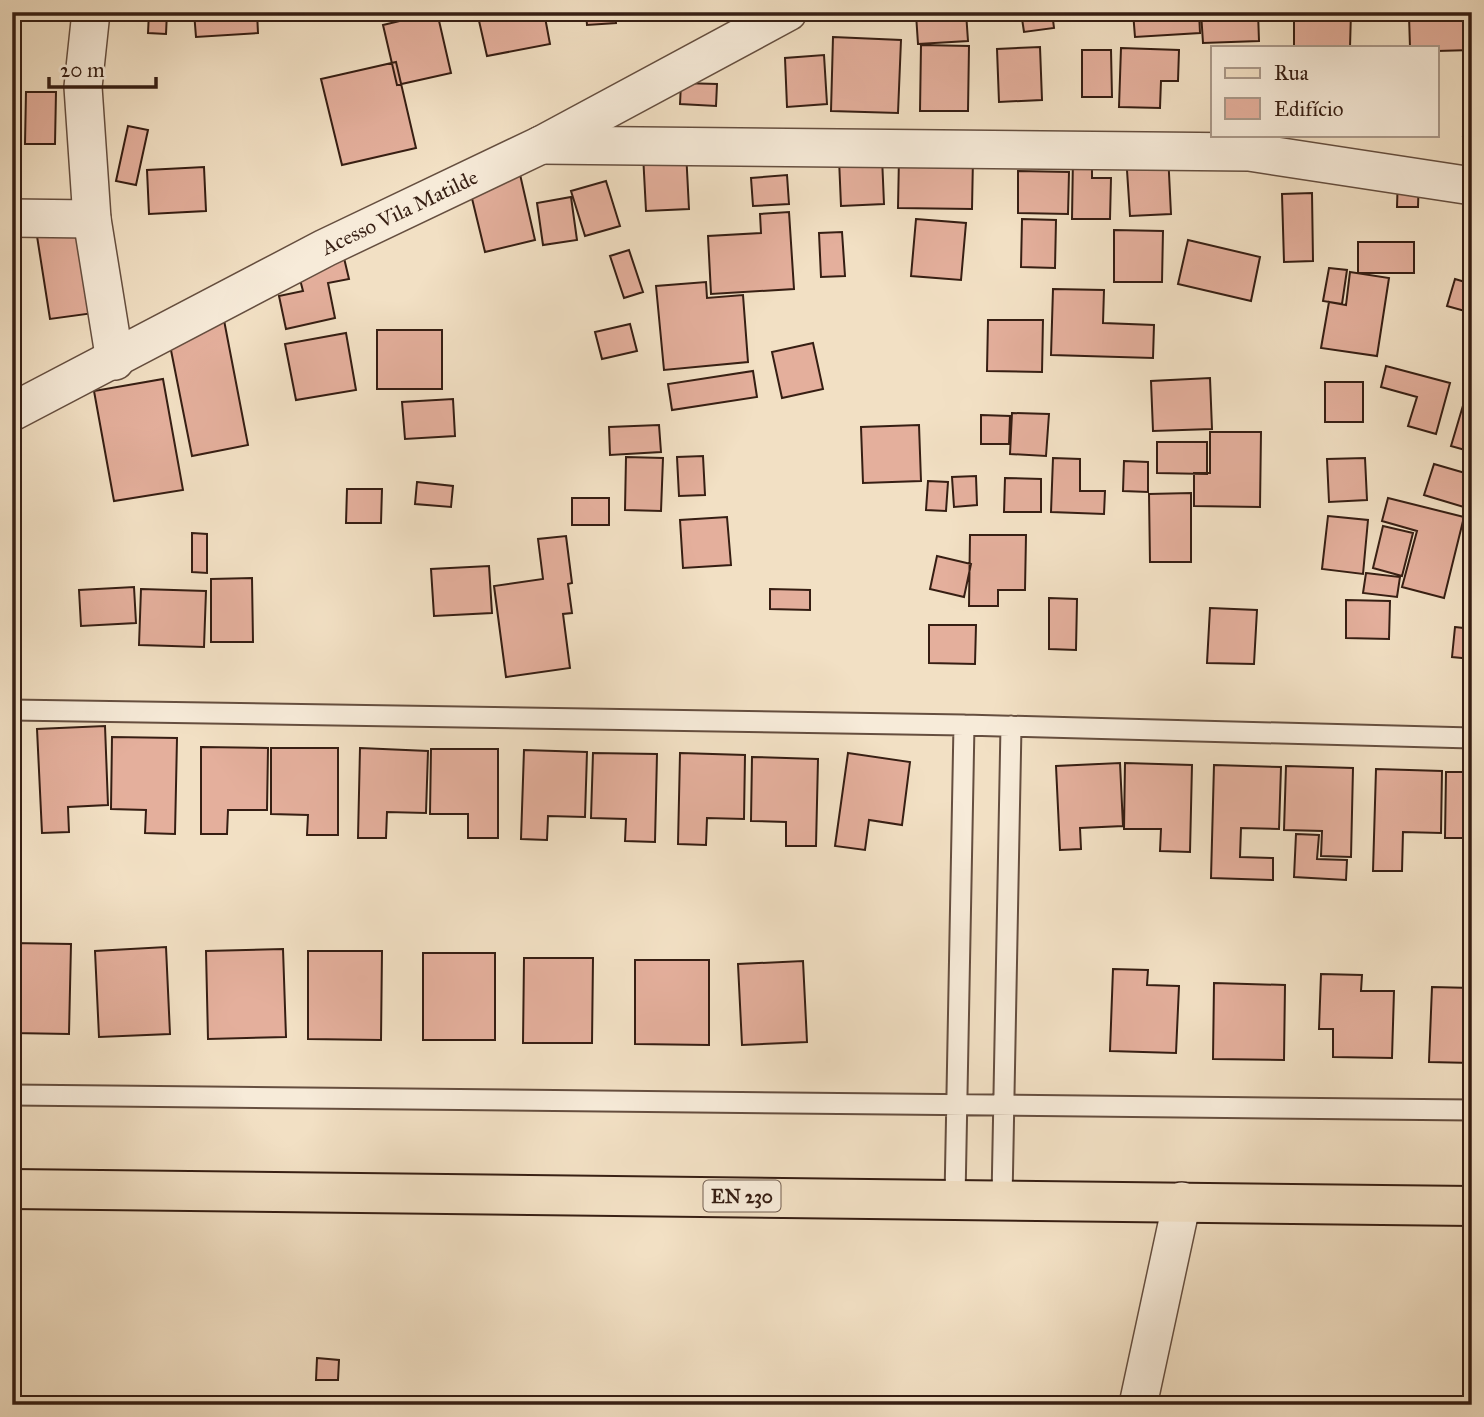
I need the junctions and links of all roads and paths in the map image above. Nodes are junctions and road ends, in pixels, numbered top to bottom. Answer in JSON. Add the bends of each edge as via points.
{"nodes":[{"id":1,"x":91,"y":12,"type":"edge"},
{"id":2,"x":788,"y":12,"type":"edge"},
{"id":3,"x":541,"y":145,"type":"junction"},
{"id":4,"x":1472,"y":186,"type":"edge"},
{"id":5,"x":12,"y":218,"type":"edge"},
{"id":6,"x":92,"y":219,"type":"junction"},
{"id":7,"x":116,"y":361,"type":"junction"},
{"id":8,"x":12,"y":412,"type":"edge"},
{"id":9,"x":12,"y":710,"type":"edge"},
{"id":10,"x":964,"y":725,"type":"junction"},
{"id":11,"x":1011,"y":726,"type":"junction"},
{"id":12,"x":1472,"y":738,"type":"edge"},
{"id":13,"x":12,"y":1095,"type":"edge"},
{"id":14,"x":956,"y":1104,"type":"junction"},
{"id":15,"x":1004,"y":1105,"type":"junction"},
{"id":16,"x":1472,"y":1110,"type":"edge"},
{"id":17,"x":12,"y":1189,"type":"edge"},
{"id":18,"x":955,"y":1198,"type":"junction"},
{"id":19,"x":1002,"y":1199,"type":"junction"},
{"id":20,"x":1182,"y":1201,"type":"junction"},
{"id":21,"x":1472,"y":1206,"type":"edge"},
{"id":22,"x":1138,"y":1405,"type":"edge"}],
"edges":[{"from":1,"to":6,"type":"street","via":[[83,87]]},
{"from":2,"to":3,"type":"street","name":"Acesso Vila Matilde"},
{"from":3,"to":4,"type":"street","via":[[1249,152]]},
{"from":3,"to":7,"type":"street","name":"Acesso Vila Matilde","via":[[325,248]]},
{"from":5,"to":6,"type":"street"},
{"from":6,"to":7,"type":"street"},
{"from":7,"to":8,"type":"street","name":"Acesso Vila Matilde"},
{"from":9,"to":10,"type":"lane"},
{"from":10,"to":11,"type":"lane"},
{"from":10,"to":14,"type":"lane"},
{"from":11,"to":12,"type":"lane"},
{"from":11,"to":15,"type":"lane"},
{"from":13,"to":14,"type":"lane"},
{"from":14,"to":15,"type":"lane"},
{"from":14,"to":18,"type":"lane"},
{"from":15,"to":16,"type":"lane"},
{"from":15,"to":19,"type":"lane"},
{"from":17,"to":18,"type":"main road","number":"EN 230"},
{"from":18,"to":19,"type":"main road","number":"EN 230"},
{"from":19,"to":20,"type":"main road","number":"EN 230"},
{"from":20,"to":21,"type":"main road","number":"EN 230"},
{"from":20,"to":22,"type":"street"}]}
